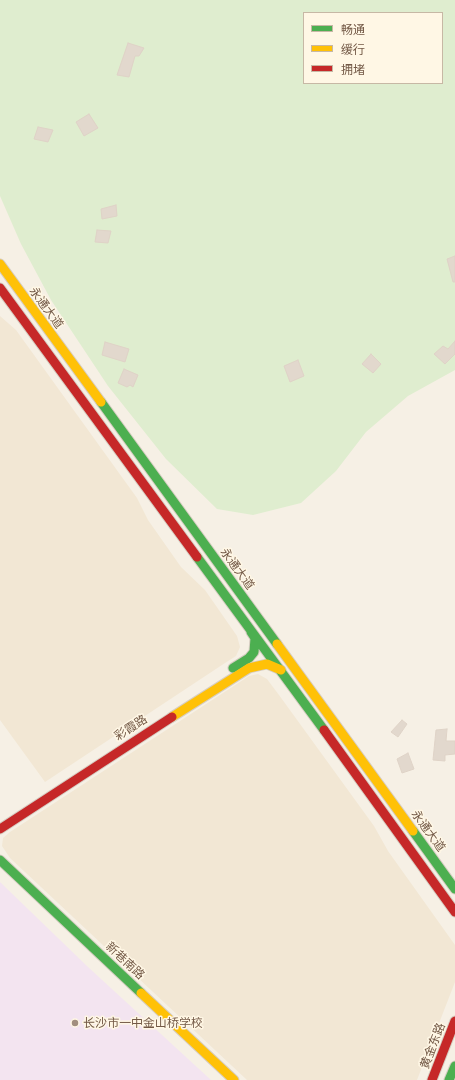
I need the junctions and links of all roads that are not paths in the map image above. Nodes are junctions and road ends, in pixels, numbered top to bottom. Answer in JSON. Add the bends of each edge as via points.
{"nodes":[{"id":1,"x":0,"y":264,"type":"edge"},
{"id":2,"x":4,"y":277,"type":"edge"},
{"id":3,"x":0,"y":288,"type":"edge"},
{"id":4,"x":0,"y":294,"type":"edge"},
{"id":5,"x":8,"y":300,"type":"junction"},
{"id":6,"x":250,"y":629,"type":"junction"},
{"id":7,"x":280,"y":670,"type":"junction"},
{"id":8,"x":0,"y":821,"type":"edge"},
{"id":9,"x":0,"y":829,"type":"edge"},
{"id":10,"x":0,"y":860,"type":"edge"},
{"id":11,"x":436,"y":863,"type":"junction"},
{"id":12,"x":0,"y":872,"type":"edge"},
{"id":13,"x":455,"y":878,"type":"edge"},
{"id":14,"x":455,"y":889,"type":"edge"},
{"id":15,"x":455,"y":912,"type":"edge"},
{"id":16,"x":455,"y":1020,"type":"edge"},
{"id":17,"x":455,"y":1066,"type":"edge"},
{"id":18,"x":222,"y":1080,"type":"edge"},
{"id":19,"x":234,"y":1080,"type":"edge"},
{"id":20,"x":432,"y":1080,"type":"edge"},
{"id":21,"x":449,"y":1080,"type":"edge"}],
"edges":[{"from":1,"to":2,"type":"main road","name":"永通大道"},
{"from":2,"to":11,"type":"main road","name":"永通大道"},
{"from":3,"to":5,"type":"main road","name":"永通大道"},
{"from":4,"to":5,"type":"main road"},
{"from":5,"to":6,"type":"main road","name":"永通大道"},
{"from":6,"to":7,"type":"main road","name":"永通大道"},
{"from":6,"to":8,"type":"main road","name":"彩霞路","via":[[255,645],[254,652],[249,658]]},
{"from":7,"to":9,"type":"main road","name":"彩霞路","via":[[267,664],[249,668]]},
{"from":7,"to":15,"type":"main road","name":"永通大道"},
{"from":10,"to":19,"type":"main road","name":"新巷南路"},
{"from":11,"to":13,"type":"main road"},
{"from":11,"to":14,"type":"main road","name":"永通大道"},
{"from":12,"to":18,"type":"main road","name":"新巷南路"},
{"from":16,"to":20,"type":"main road","name":"黄金东路"},
{"from":17,"to":21,"type":"main road"}]}
